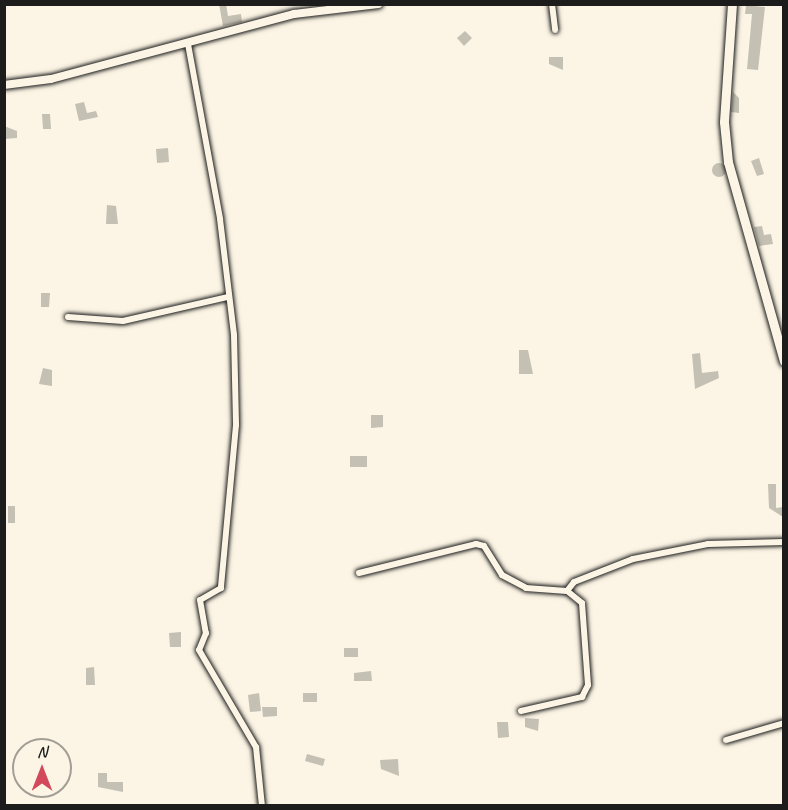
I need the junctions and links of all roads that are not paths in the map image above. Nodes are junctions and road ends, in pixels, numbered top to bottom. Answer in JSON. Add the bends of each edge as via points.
{"nodes":[{"id":1,"x":378,"y":4,"type":"edge"},
{"id":2,"x":552,"y":4,"type":"edge"},
{"id":3,"x":732,"y":4,"type":"edge"},
{"id":4,"x":555,"y":30,"type":"dead end"},
{"id":5,"x":188,"y":44,"type":"junction"},
{"id":6,"x":4,"y":85,"type":"edge"},
{"id":7,"x":228,"y":297,"type":"junction"},
{"id":8,"x":68,"y":317,"type":"dead end"},
{"id":9,"x":783,"y":361,"type":"edge"},
{"id":10,"x":783,"y":542,"type":"edge"},
{"id":11,"x":359,"y":573,"type":"dead end"},
{"id":12,"x":567,"y":591,"type":"junction"},
{"id":13,"x":521,"y":711,"type":"dead end"},
{"id":14,"x":783,"y":723,"type":"edge"},
{"id":15,"x":726,"y":740,"type":"dead end"},
{"id":16,"x":262,"y":806,"type":"edge"}],
"edges":[{"from":1,"to":5,"type":"street","via":[[294,14]]},
{"from":2,"to":4,"type":"street"},
{"from":3,"to":9,"type":"main road","via":[[724,122],[728,162]]},
{"from":5,"to":6,"type":"street","via":[[51,79]]},
{"from":5,"to":7,"type":"street","via":[[209,138]]},
{"from":7,"to":8,"type":"street","via":[[123,321]]},
{"from":7,"to":16,"type":"street","via":[[236,425],[221,588],[200,600],[206,633],[198,645],[256,747]]},
{"from":10,"to":12,"type":"street","via":[[708,544],[633,559],[590,574]]},
{"from":11,"to":12,"type":"street","via":[[476,544],[484,546],[502,575],[526,588]]},
{"from":12,"to":13,"type":"street","via":[[582,603],[588,685],[582,697]]},
{"from":14,"to":15,"type":"street"}]}
